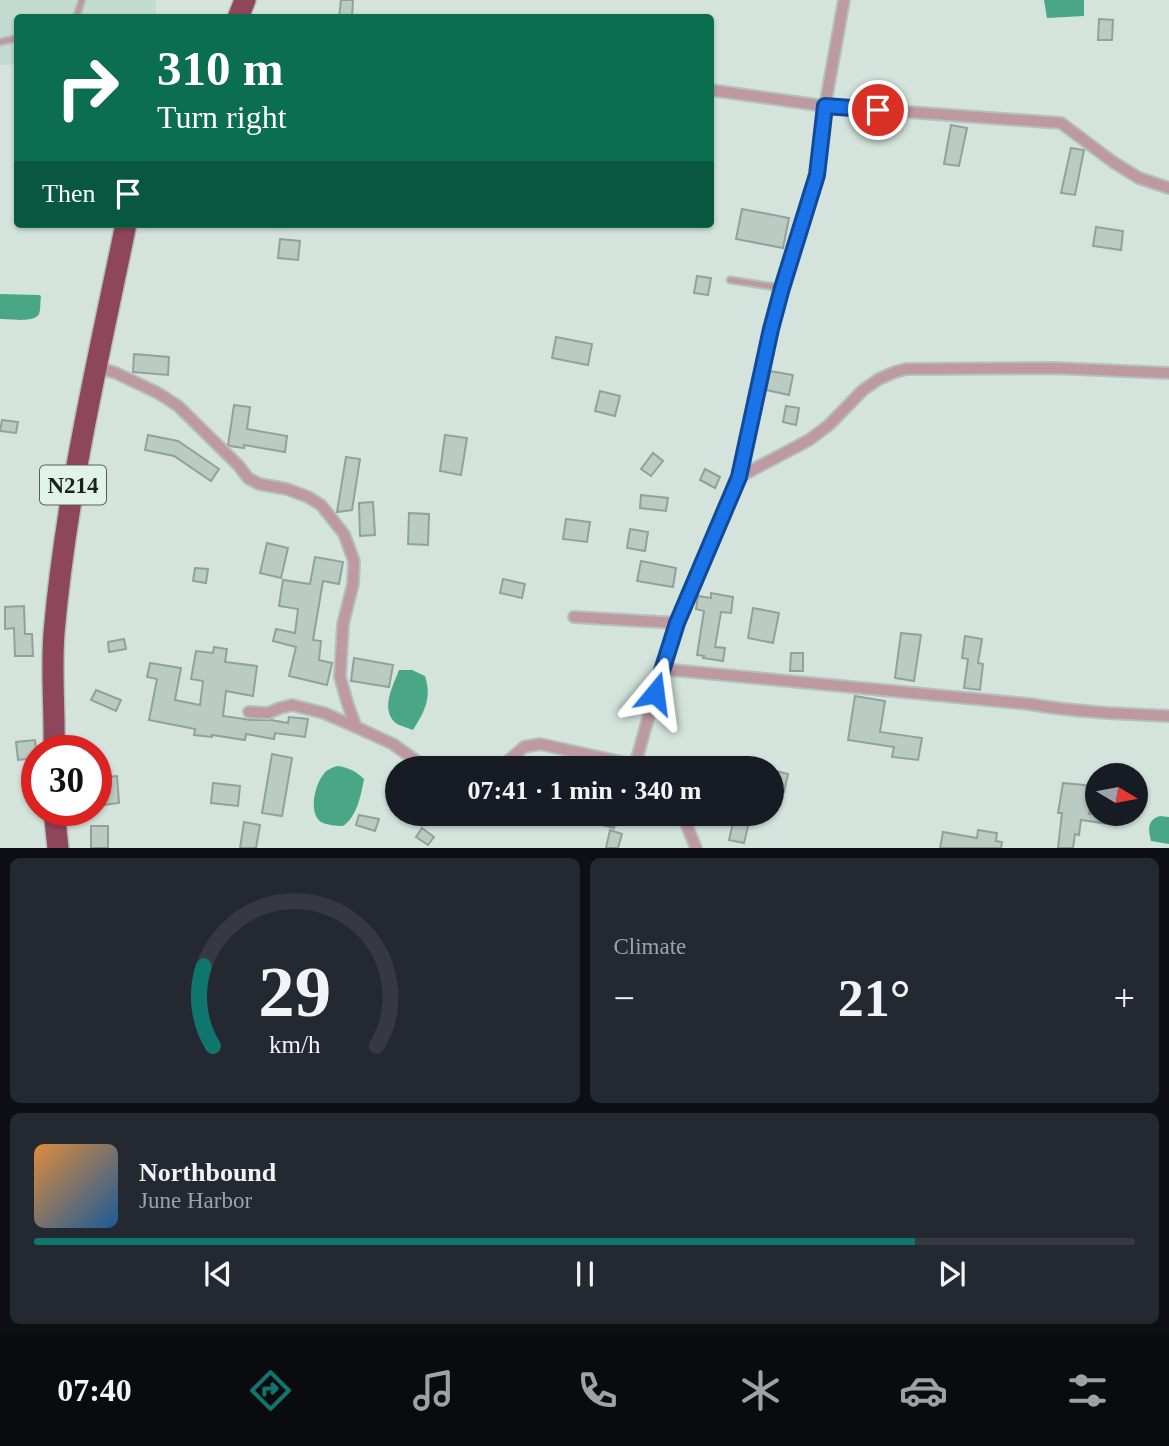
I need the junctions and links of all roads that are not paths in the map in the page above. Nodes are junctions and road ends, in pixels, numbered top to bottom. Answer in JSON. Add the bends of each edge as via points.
{"nodes":[{"id":1,"x":844,"y":0,"type":"edge"},
{"id":2,"x":714,"y":91,"type":"edge"},
{"id":3,"x":825,"y":106,"type":"junction"},
{"id":4,"x":1169,"y":188,"type":"edge"},
{"id":5,"x":125,"y":228,"type":"edge"},
{"id":6,"x":730,"y":280,"type":"dead end"},
{"id":7,"x":782,"y":288,"type":"junction"},
{"id":8,"x":96,"y":367,"type":"junction"},
{"id":9,"x":1169,"y":373,"type":"edge"},
{"id":10,"x":739,"y":477,"type":"junction"},
{"id":11,"x":574,"y":617,"type":"dead end"},
{"id":12,"x":677,"y":623,"type":"junction"},
{"id":13,"x":662,"y":669,"type":"junction"},
{"id":14,"x":248,"y":712,"type":"dead end"},
{"id":15,"x":1169,"y":716,"type":"edge"},
{"id":16,"x":356,"y":727,"type":"junction"},
{"id":17,"x":54,"y":735,"type":"edge"},
{"id":18,"x":409,"y":756,"type":"edge"},
{"id":19,"x":514,"y":756,"type":"edge"},
{"id":20,"x":593,"y":756,"type":"edge"},
{"id":21,"x":640,"y":756,"type":"edge"},
{"id":22,"x":56,"y":826,"type":"edge"},
{"id":23,"x":687,"y":826,"type":"edge"},
{"id":24,"x":58,"y":848,"type":"edge"},
{"id":25,"x":696,"y":848,"type":"edge"}],
"edges":[{"from":1,"to":3,"type":"street"},
{"from":2,"to":3,"type":"street"},
{"from":3,"to":4,"type":"street","via":[[1061,123],[1139,178]]},
{"from":3,"to":7,"type":"street","via":[[817,175]]},
{"from":5,"to":8,"type":"highway","number":"N214"},
{"from":6,"to":7,"type":"lane"},
{"from":7,"to":10,"type":"street"},
{"from":8,"to":16,"type":"street","via":[[178,406],[248,478],[308,496],[344,534],[354,561],[340,677]]},
{"from":8,"to":17,"type":"highway","number":"N214","via":[[63,549],[54,637]]},
{"from":9,"to":10,"type":"street","via":[[906,369],[863,390],[809,440]]},
{"from":10,"to":12,"type":"street"},
{"from":11,"to":12,"type":"street"},
{"from":12,"to":13,"type":"street"},
{"from":13,"to":15,"type":"street"},
{"from":13,"to":21,"type":"street"},
{"from":14,"to":16,"type":"street","via":[[268,713],[292,705]]},
{"from":16,"to":18,"type":"street"},
{"from":19,"to":20,"type":"street","via":[[524,747],[540,744]]},
{"from":22,"to":24,"type":"highway"},
{"from":23,"to":25,"type":"street"}]}
